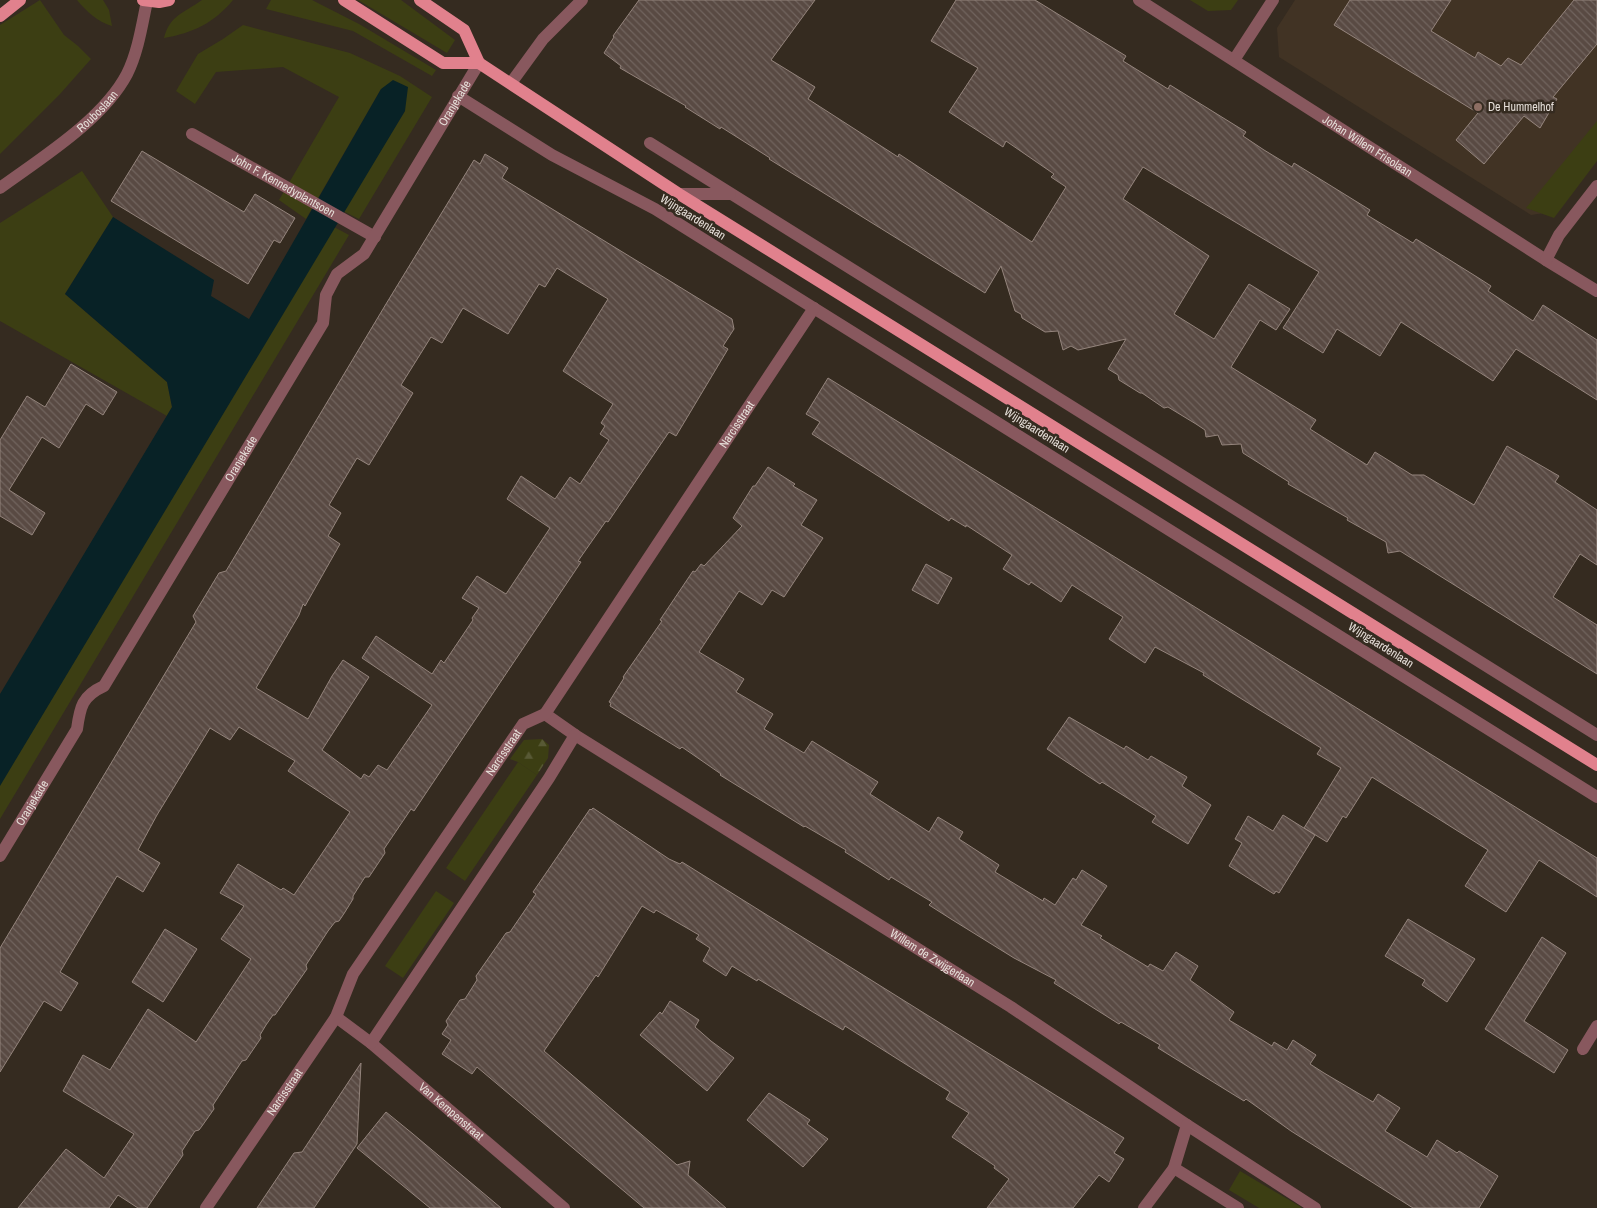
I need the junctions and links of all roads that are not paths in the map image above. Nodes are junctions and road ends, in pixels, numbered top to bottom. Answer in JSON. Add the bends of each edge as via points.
{"nodes":[{"id":1,"x":20,"y":0,"type":"edge"},
{"id":2,"x":168,"y":0,"type":"edge"},
{"id":3,"x":344,"y":0,"type":"edge"},
{"id":4,"x":420,"y":0,"type":"edge"},
{"id":5,"x":582,"y":0,"type":"edge"},
{"id":6,"x":1139,"y":0,"type":"edge"},
{"id":7,"x":1273,"y":0,"type":"edge"},
{"id":8,"x":145,"y":1,"type":"edge"},
{"id":9,"x":0,"y":16,"type":"edge"},
{"id":10,"x":1234,"y":60,"type":"junction"},
{"id":11,"x":479,"y":63,"type":"junction"},
{"id":12,"x":511,"y":83,"type":"junction"},
{"id":13,"x":458,"y":96,"type":"junction"},
{"id":14,"x":192,"y":134,"type":"dead end"},
{"id":15,"x":650,"y":144,"type":"dead end"},
{"id":16,"x":1597,"y":186,"type":"edge"},
{"id":17,"x":0,"y":188,"type":"edge"},
{"id":18,"x":679,"y":194,"type":"junction"},
{"id":19,"x":730,"y":194,"type":"junction"},
{"id":20,"x":375,"y":237,"type":"junction"},
{"id":21,"x":1546,"y":260,"type":"junction"},
{"id":22,"x":1597,"y":291,"type":"edge"},
{"id":23,"x":814,"y":308,"type":"junction"},
{"id":24,"x":545,"y":714,"type":"junction"},
{"id":25,"x":575,"y":735,"type":"junction"},
{"id":26,"x":1597,"y":735,"type":"edge"},
{"id":27,"x":1597,"y":765,"type":"edge"},
{"id":28,"x":1597,"y":796,"type":"edge"},
{"id":29,"x":0,"y":856,"type":"edge"},
{"id":30,"x":336,"y":1017,"type":"junction"},
{"id":31,"x":1597,"y":1026,"type":"edge"},
{"id":32,"x":370,"y":1043,"type":"junction"},
{"id":33,"x":1583,"y":1049,"type":"dead end"},
{"id":34,"x":1187,"y":1125,"type":"junction"},
{"id":35,"x":1174,"y":1168,"type":"junction"},
{"id":36,"x":206,"y":1208,"type":"edge"},
{"id":37,"x":564,"y":1208,"type":"edge"},
{"id":38,"x":1144,"y":1208,"type":"edge"},
{"id":39,"x":1238,"y":1208,"type":"edge"},
{"id":40,"x":1315,"y":1208,"type":"edge"}],
"edges":[{"from":1,"to":9,"type":"main road"},
{"from":2,"to":8,"type":"main road"},
{"from":3,"to":11,"type":"main road","via":[[443,63]]},
{"from":4,"to":11,"type":"main road","via":[[464,30]]},
{"from":5,"to":12,"type":"street","via":[[543,39]]},
{"from":6,"to":10,"type":"street","name":"Johan Willem Frisolaan"},
{"from":7,"to":10,"type":"street"},
{"from":8,"to":17,"type":"street","name":"Rouboslaan","via":[[132,61],[120,86],[85,124]]},
{"from":10,"to":21,"type":"street","name":"Johan Willem Frisolaan"},
{"from":11,"to":12,"type":"main road","name":"Wijngaardenlaan"},
{"from":11,"to":13,"type":"street","name":"Oranjekade"},
{"from":12,"to":18,"type":"main road","name":"Wijngaardenlaan"},
{"from":13,"to":20,"type":"street","name":"Oranjekade"},
{"from":13,"to":23,"type":"street","name":"Wijngaardenlaan","via":[[552,155],[656,209]]},
{"from":14,"to":20,"type":"street","name":"John F. Kennedyplantsoen"},
{"from":15,"to":19,"type":"street"},
{"from":16,"to":21,"type":"street","via":[[1559,235]]},
{"from":18,"to":19,"type":"street","name":"Wijngaardenlaan"},
{"from":18,"to":27,"type":"main road","name":"Wijngaardenlaan"},
{"from":19,"to":26,"type":"street"},
{"from":20,"to":29,"type":"street","name":"Oranjekade","via":[[364,254],[337,274],[326,295],[323,323],[104,686],[90,692],[80,710],[77,729]]},
{"from":21,"to":22,"type":"street","name":"Johan Willem Frisolaan"},
{"from":23,"to":24,"type":"street","name":"Narcisstraat"},
{"from":23,"to":28,"type":"street","name":"Wijngaardenlaan"},
{"from":24,"to":25,"type":"street","name":"Willem de Zwijgerlaan"},
{"from":24,"to":30,"type":"street","name":"Narcisstraat","via":[[523,724],[353,974]]},
{"from":25,"to":32,"type":"street"},
{"from":25,"to":34,"type":"street","name":"Willem de Zwijgerlaan","via":[[1011,1007]]},
{"from":30,"to":32,"type":"street","name":"Van Kempenstraat"},
{"from":30,"to":36,"type":"street","name":"Narcisstraat"},
{"from":31,"to":33,"type":"street"},
{"from":32,"to":37,"type":"street","name":"Van Kempenstraat"},
{"from":34,"to":35,"type":"street"},
{"from":34,"to":40,"type":"street","name":"Willem de Zwijgerlaan"},
{"from":35,"to":38,"type":"street"},
{"from":35,"to":39,"type":"street"}]}
